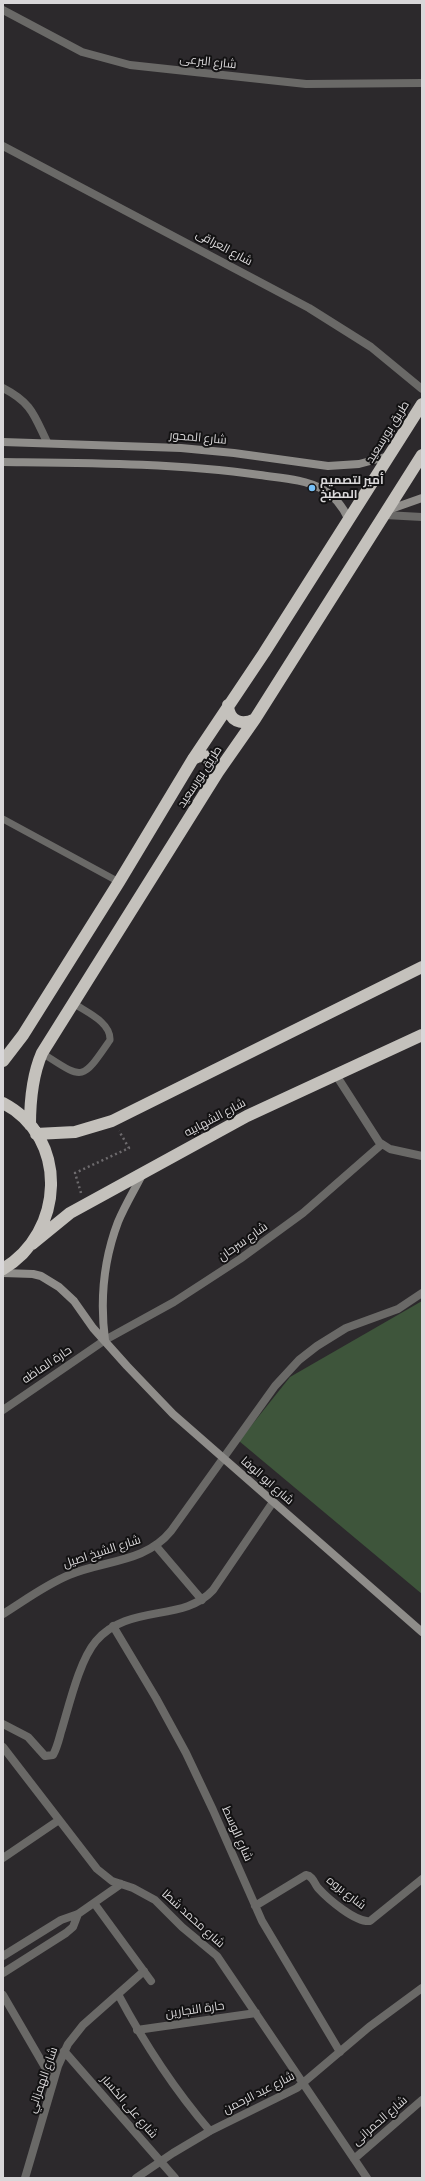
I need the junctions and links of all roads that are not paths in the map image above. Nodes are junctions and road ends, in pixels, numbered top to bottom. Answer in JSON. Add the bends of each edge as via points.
{"nodes":[{"id":1,"x":3,"y":10,"type":"edge"},
{"id":2,"x":422,"y":83,"type":"edge"},
{"id":3,"x":3,"y":146,"type":"edge"},
{"id":4,"x":3,"y":388,"type":"edge"},
{"id":5,"x":422,"y":388,"type":"edge"},
{"id":6,"x":422,"y":404,"type":"edge"},
{"id":7,"x":3,"y":442,"type":"edge"},
{"id":8,"x":47,"y":442,"type":"junction"},
{"id":9,"x":422,"y":455,"type":"edge"},
{"id":10,"x":390,"y":456,"type":"junction"},
{"id":11,"x":3,"y":462,"type":"edge"},
{"id":12,"x":422,"y":498,"type":"edge"},
{"id":13,"x":387,"y":512,"type":"junction"},
{"id":14,"x":422,"y":517,"type":"edge"},
{"id":15,"x":349,"y":520,"type":"junction"},
{"id":16,"x":228,"y":705,"type":"junction"},
{"id":17,"x":254,"y":719,"type":"junction"},
{"id":18,"x":193,"y":759,"type":"junction"},
{"id":19,"x":218,"y":772,"type":"junction"},
{"id":20,"x":3,"y":819,"type":"edge"},
{"id":21,"x":119,"y":882,"type":"junction"},
{"id":22,"x":422,"y":967,"type":"edge"},
{"id":23,"x":73,"y":1003,"type":"junction"},
{"id":24,"x":422,"y":1035,"type":"edge"},
{"id":25,"x":42,"y":1053,"type":"junction"},
{"id":26,"x":3,"y":1061,"type":"edge"},
{"id":27,"x":336,"y":1075,"type":"junction"},
{"id":28,"x":3,"y":1103,"type":"edge"},
{"id":29,"x":33,"y":1129,"type":"junction"},
{"id":30,"x":382,"y":1144,"type":"junction"},
{"id":31,"x":422,"y":1156,"type":"edge"},
{"id":32,"x":143,"y":1173,"type":"junction"},
{"id":33,"x":32,"y":1244,"type":"junction"},
{"id":34,"x":3,"y":1269,"type":"edge"},
{"id":35,"x":3,"y":1273,"type":"edge"},
{"id":36,"x":422,"y":1293,"type":"edge"},
{"id":37,"x":105,"y":1340,"type":"junction"},
{"id":38,"x":3,"y":1410,"type":"edge"},
{"id":39,"x":224,"y":1459,"type":"junction"},
{"id":40,"x":273,"y":1502,"type":"junction"},
{"id":41,"x":156,"y":1546,"type":"junction"},
{"id":42,"x":202,"y":1600,"type":"junction"},
{"id":43,"x":3,"y":1614,"type":"edge"},
{"id":44,"x":113,"y":1626,"type":"junction"},
{"id":45,"x":422,"y":1632,"type":"edge"},
{"id":46,"x":3,"y":1724,"type":"edge"},
{"id":47,"x":3,"y":1747,"type":"edge"},
{"id":48,"x":59,"y":1820,"type":"junction"},
{"id":49,"x":3,"y":1858,"type":"edge"},
{"id":50,"x":422,"y":1879,"type":"edge"},
{"id":51,"x":121,"y":1884,"type":"junction"},
{"id":52,"x":94,"y":1903,"type":"junction"},
{"id":53,"x":255,"y":1906,"type":"junction"},
{"id":54,"x":78,"y":1914,"type":"junction"},
{"id":55,"x":3,"y":1956,"type":"edge"},
{"id":56,"x":144,"y":1971,"type":"junction"},
{"id":57,"x":3,"y":1973,"type":"edge"},
{"id":58,"x":151,"y":1981,"type":"dead end"},
{"id":59,"x":422,"y":1988,"type":"edge"},
{"id":60,"x":118,"y":1994,"type":"junction"},
{"id":61,"x":3,"y":1995,"type":"edge"},
{"id":62,"x":256,"y":2013,"type":"junction"},
{"id":63,"x":137,"y":2030,"type":"junction"},
{"id":64,"x":64,"y":2051,"type":"junction"},
{"id":65,"x":340,"y":2052,"type":"junction"},
{"id":66,"x":53,"y":2081,"type":"junction"},
{"id":67,"x":303,"y":2084,"type":"junction"},
{"id":68,"x":422,"y":2100,"type":"edge"},
{"id":69,"x":210,"y":2131,"type":"junction"},
{"id":70,"x":354,"y":2159,"type":"junction"},
{"id":71,"x":161,"y":2161,"type":"junction"},
{"id":72,"x":25,"y":2178,"type":"edge"},
{"id":73,"x":136,"y":2178,"type":"edge"},
{"id":74,"x":176,"y":2178,"type":"edge"},
{"id":75,"x":366,"y":2178,"type":"edge"}],
"edges":[{"from":1,"to":2,"type":"street","name":"شارع البرعى","via":[[82,52],[130,65],[306,84]]},
{"from":3,"to":5,"type":"street","name":"شارع العراقى","via":[[202,249],[320,314],[371,347]]},
{"from":4,"to":8,"type":"street","via":[[30,406]]},
{"from":6,"to":10,"type":"highway","name":"طريق بورسعيد"},
{"from":7,"to":8,"type":"street","name":"شارع المحور"},
{"from":8,"to":10,"type":"street","name":"شارع المحور","via":[[211,450],[328,466],[359,464]]},
{"from":9,"to":13,"type":"highway","name":"طريق بورسعيد"},
{"from":10,"to":15,"type":"highway","name":"طريق بورسعيد"},
{"from":11,"to":15,"type":"street","via":[[157,465],[221,470],[291,480],[328,492],[342,507]]},
{"from":12,"to":13,"type":"street"},
{"from":13,"to":14,"type":"street"},
{"from":13,"to":17,"type":"highway","name":"طريق بورسعيد"},
{"from":15,"to":16,"type":"highway","name":"طريق بورسعيد"},
{"from":16,"to":17,"type":"highway","via":[[231,717],[236,721],[242,723]]},
{"from":16,"to":18,"type":"highway","name":"طريق بورسعيد"},
{"from":17,"to":19,"type":"highway","name":"طريق بورسعيد"},
{"from":18,"to":19,"type":"highway","via":[[206,756],[212,759],[217,765]]},
{"from":18,"to":21,"type":"highway","name":"طريق بورسعيد"},
{"from":19,"to":23,"type":"highway","name":"طريق بورسعيد"},
{"from":20,"to":21,"type":"lane"},
{"from":21,"to":26,"type":"highway","name":"طريق بورسعيد","via":[[13,1050]]},
{"from":22,"to":29,"type":"highway","via":[[112,1121],[75,1132]]},
{"from":23,"to":25,"type":"highway","name":"طريق بورسعيد"},
{"from":23,"to":25,"type":"lane","via":[[103,1023],[110,1034],[110,1040],[89,1070],[84,1073],[72,1073]]},
{"from":24,"to":27,"type":"highway","name":"شارع الشهابيه"},
{"from":25,"to":29,"type":"highway","name":"طريق بورسعيد","via":[[32,1088]]},
{"from":27,"to":30,"type":"street","via":[[374,1136]]},
{"from":27,"to":32,"type":"highway","name":"شارع الشهابيه","via":[[247,1116]]},
{"from":28,"to":29,"type":"highway","via":[[19,1114]]},
{"from":29,"to":33,"type":"highway","via":[[48,1161],[52,1190],[46,1218]]},
{"from":30,"to":31,"type":"street","via":[[394,1150]]},
{"from":30,"to":37,"type":"street","name":"شارع سرحان","via":[[323,1196],[261,1244],[185,1295]]},
{"from":32,"to":33,"type":"highway","name":"شارع الشهابيه","via":[[85,1204]]},
{"from":32,"to":37,"type":"street","via":[[119,1222],[108,1255],[104,1289]]},
{"from":33,"to":34,"type":"highway"},
{"from":35,"to":37,"type":"street","name":"شارع ابو الوفا","via":[[33,1274],[53,1283],[74,1301]]},
{"from":36,"to":39,"type":"street","name":"شارع الشيخ اصيل","via":[[398,1309],[346,1328],[308,1353],[279,1381]]},
{"from":37,"to":38,"type":"street","name":"حارة الماظه"},
{"from":37,"to":39,"type":"street","name":"شارع ابو الوفا","via":[[149,1391]]},
{"from":39,"to":40,"type":"street","name":"شارع ابو الوفا"},
{"from":39,"to":41,"type":"street","name":"شارع الشيخ اصيل","via":[[171,1531]]},
{"from":40,"to":42,"type":"street","via":[[213,1590]]},
{"from":40,"to":45,"type":"street","name":"شارع ابو الوفا"},
{"from":41,"to":42,"type":"street"},
{"from":41,"to":43,"type":"street","name":"شارع الشيخ اصيل","via":[[138,1556],[62,1578]]},
{"from":42,"to":44,"type":"street","via":[[188,1606],[135,1617]]},
{"from":44,"to":46,"type":"street","via":[[95,1642],[87,1655],[53,1755],[45,1756],[22,1733]]},
{"from":44,"to":53,"type":"street","name":"شارع الوسط","via":[[146,1679],[186,1753]]},
{"from":47,"to":48,"type":"street","name":"شارع محمد شطا"},
{"from":48,"to":49,"type":"street"},
{"from":48,"to":51,"type":"street","name":"شارع محمد شطا","via":[[97,1869],[112,1881]]},
{"from":50,"to":53,"type":"street","name":"شارع بروه","via":[[370,1921],[356,1918],[323,1893],[312,1877],[306,1875]]},
{"from":51,"to":52,"type":"street"},
{"from":51,"to":62,"type":"street","name":"شارع محمد شطا","via":[[155,1900],[192,1936],[211,1950]]},
{"from":52,"to":54,"type":"street"},
{"from":52,"to":56,"type":"street"},
{"from":53,"to":65,"type":"street","name":"شارع الوسط"},
{"from":54,"to":55,"type":"street","via":[[61,1920]]},
{"from":54,"to":57,"type":"street","via":[[73,1927],[66,1934]]},
{"from":56,"to":58,"type":"street"},
{"from":56,"to":60,"type":"street","name":"شارع الهمزاني"},
{"from":59,"to":65,"type":"street","name":"شارع عبد الرحمن","via":[[389,2011]]},
{"from":60,"to":63,"type":"street"},
{"from":60,"to":64,"type":"street","name":"شارع الهمزاني","via":[[83,2025]]},
{"from":61,"to":66,"type":"street"},
{"from":62,"to":63,"type":"street","name":"حارة النجارين"},
{"from":62,"to":67,"type":"street","name":"شارع محمد شطا"},
{"from":63,"to":69,"type":"street","via":[[171,2082]]},
{"from":64,"to":66,"type":"street","name":"شارع الهمزاني"},
{"from":64,"to":71,"type":"street","name":"شارع على الكسار"},
{"from":65,"to":67,"type":"street","name":"شارع عبد الرحمن"},
{"from":66,"to":72,"type":"street","name":"شارع الهمزاني"},
{"from":67,"to":69,"type":"street","name":"شارع عبد الرحمن","via":[[290,2093]]},
{"from":67,"to":70,"type":"street","name":"شارع محمد شطا"},
{"from":68,"to":70,"type":"street","name":"شارع الحمرانى"},
{"from":69,"to":71,"type":"street","name":"شارع عبد الرحمن"},
{"from":70,"to":75,"type":"street","name":"شارع محمد شطا"},
{"from":71,"to":73,"type":"street","name":"شارع عبد الرحمن"},
{"from":71,"to":74,"type":"street","name":"شارع على الكسار"}]}
